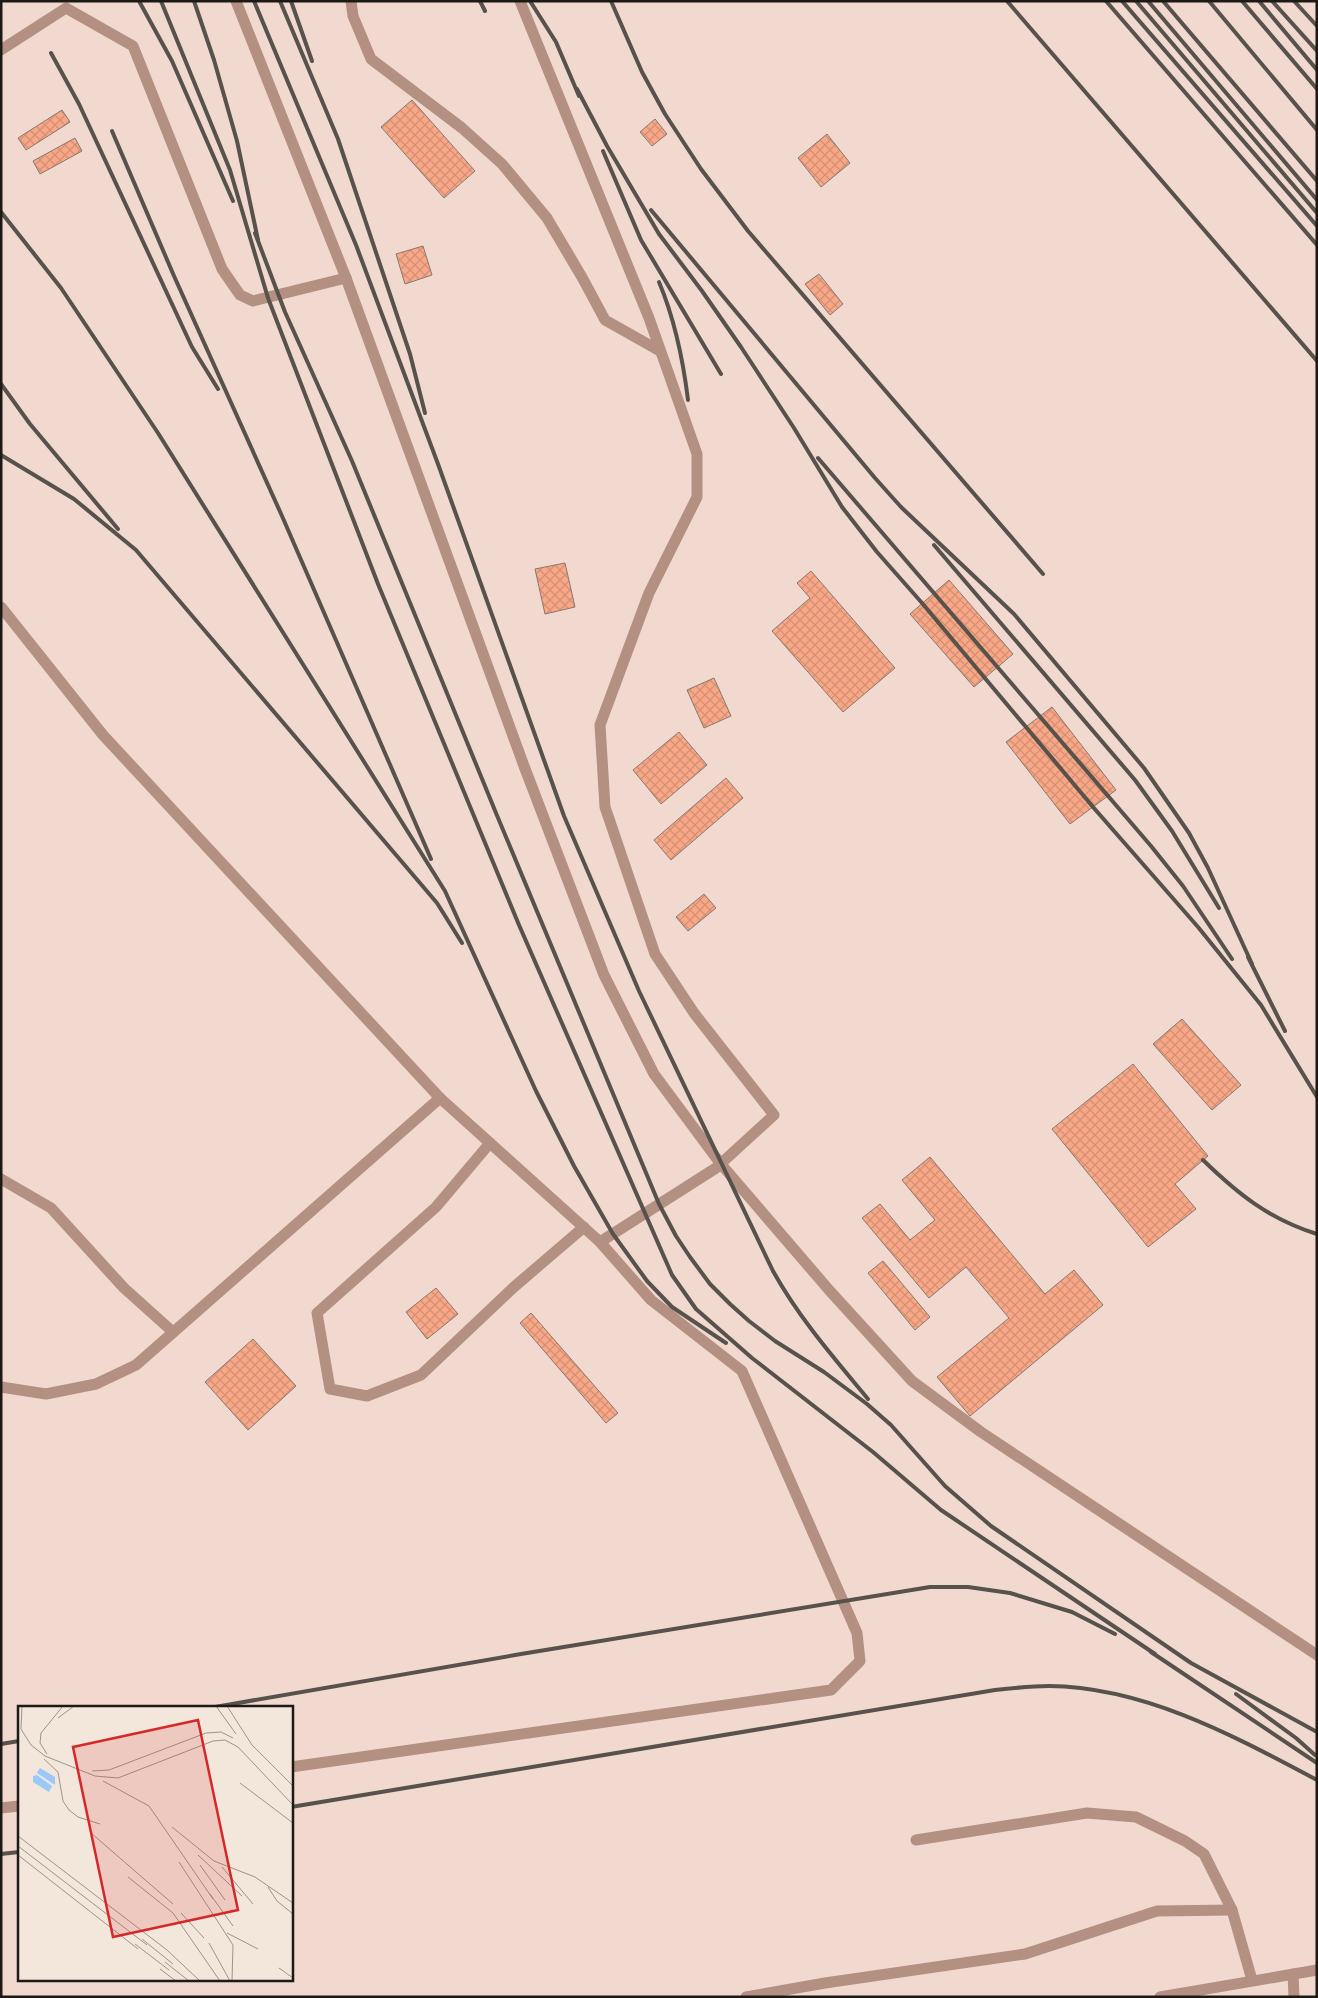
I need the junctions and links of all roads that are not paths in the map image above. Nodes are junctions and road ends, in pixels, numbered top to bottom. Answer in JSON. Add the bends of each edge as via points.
{"nodes":[{"id":1,"x":236,"y":1,"type":"edge"},
{"id":2,"x":351,"y":1,"type":"edge"},
{"id":3,"x":520,"y":1,"type":"edge"},
{"id":4,"x":1,"y":50,"type":"edge"},
{"id":5,"x":346,"y":278,"type":"junction"},
{"id":6,"x":660,"y":351,"type":"junction"},
{"id":7,"x":1,"y":607,"type":"edge"},
{"id":8,"x":440,"y":1098,"type":"junction"},
{"id":9,"x":490,"y":1143,"type":"junction"},
{"id":10,"x":720,"y":1164,"type":"junction"},
{"id":11,"x":1,"y":1179,"type":"edge"},
{"id":12,"x":584,"y":1227,"type":"junction"},
{"id":13,"x":600,"y":1242,"type":"junction"},
{"id":14,"x":173,"y":1332,"type":"junction"},
{"id":15,"x":1,"y":1387,"type":"edge"},
{"id":16,"x":1317,"y":1655,"type":"edge"},
{"id":17,"x":292,"y":1767,"type":"edge"},
{"id":18,"x":18,"y":1806,"type":"edge"},
{"id":19,"x":1,"y":1808,"type":"edge"},
{"id":20,"x":916,"y":1840,"type":"dead end"},
{"id":21,"x":1232,"y":1910,"type":"junction"},
{"id":22,"x":1317,"y":1970,"type":"edge"},
{"id":23,"x":1293,"y":1974,"type":"junction"},
{"id":24,"x":1252,"y":1980,"type":"junction"},
{"id":25,"x":1198,"y":1993,"type":"edge"},
{"id":26,"x":746,"y":1997,"type":"edge"},
{"id":27,"x":1160,"y":1997,"type":"edge"},
{"id":28,"x":1294,"y":1997,"type":"edge"}],
"edges":[{"from":1,"to":5,"type":"lane"},
{"from":2,"to":6,"type":"lane","via":[[353,16],[371,59],[462,128],[502,164],[547,218],[605,320]]},
{"from":3,"to":6,"type":"lane"},
{"from":4,"to":5,"type":"lane","via":[[66,8],[133,46],[222,269],[240,295],[253,301]]},
{"from":5,"to":10,"type":"lane","via":[[604,975],[654,1074]]},
{"from":6,"to":10,"type":"lane","via":[[697,454],[697,497],[649,593],[600,725],[605,807],[655,954],[694,1013],[774,1115]]},
{"from":7,"to":8,"type":"lane","via":[[103,735]]},
{"from":8,"to":9,"type":"lane"},
{"from":8,"to":14,"type":"lane"},
{"from":9,"to":12,"type":"lane"},
{"from":9,"to":12,"type":"lane","via":[[436,1208],[317,1313],[330,1389],[366,1396],[421,1375],[514,1287]]},
{"from":10,"to":13,"type":"lane"},
{"from":10,"to":16,"type":"lane","via":[[912,1382],[981,1432]]},
{"from":11,"to":14,"type":"lane","via":[[52,1208],[124,1288]]},
{"from":12,"to":13,"type":"lane"},
{"from":13,"to":17,"type":"lane","via":[[651,1300],[742,1370],[856,1633],[860,1661],[831,1690]]},
{"from":14,"to":15,"type":"lane","via":[[136,1365],[96,1384],[46,1394]]},
{"from":18,"to":19,"type":"lane"},
{"from":20,"to":21,"type":"lane","via":[[1086,1813],[1136,1817],[1204,1854]]},
{"from":21,"to":24,"type":"lane"},
{"from":21,"to":26,"type":"lane","via":[[1157,1911],[1025,1954]]},
{"from":22,"to":23,"type":"lane"},
{"from":23,"to":24,"type":"lane"},
{"from":23,"to":28,"type":"lane"},
{"from":24,"to":25,"type":"lane"},
{"from":25,"to":27,"type":"lane"}]}
